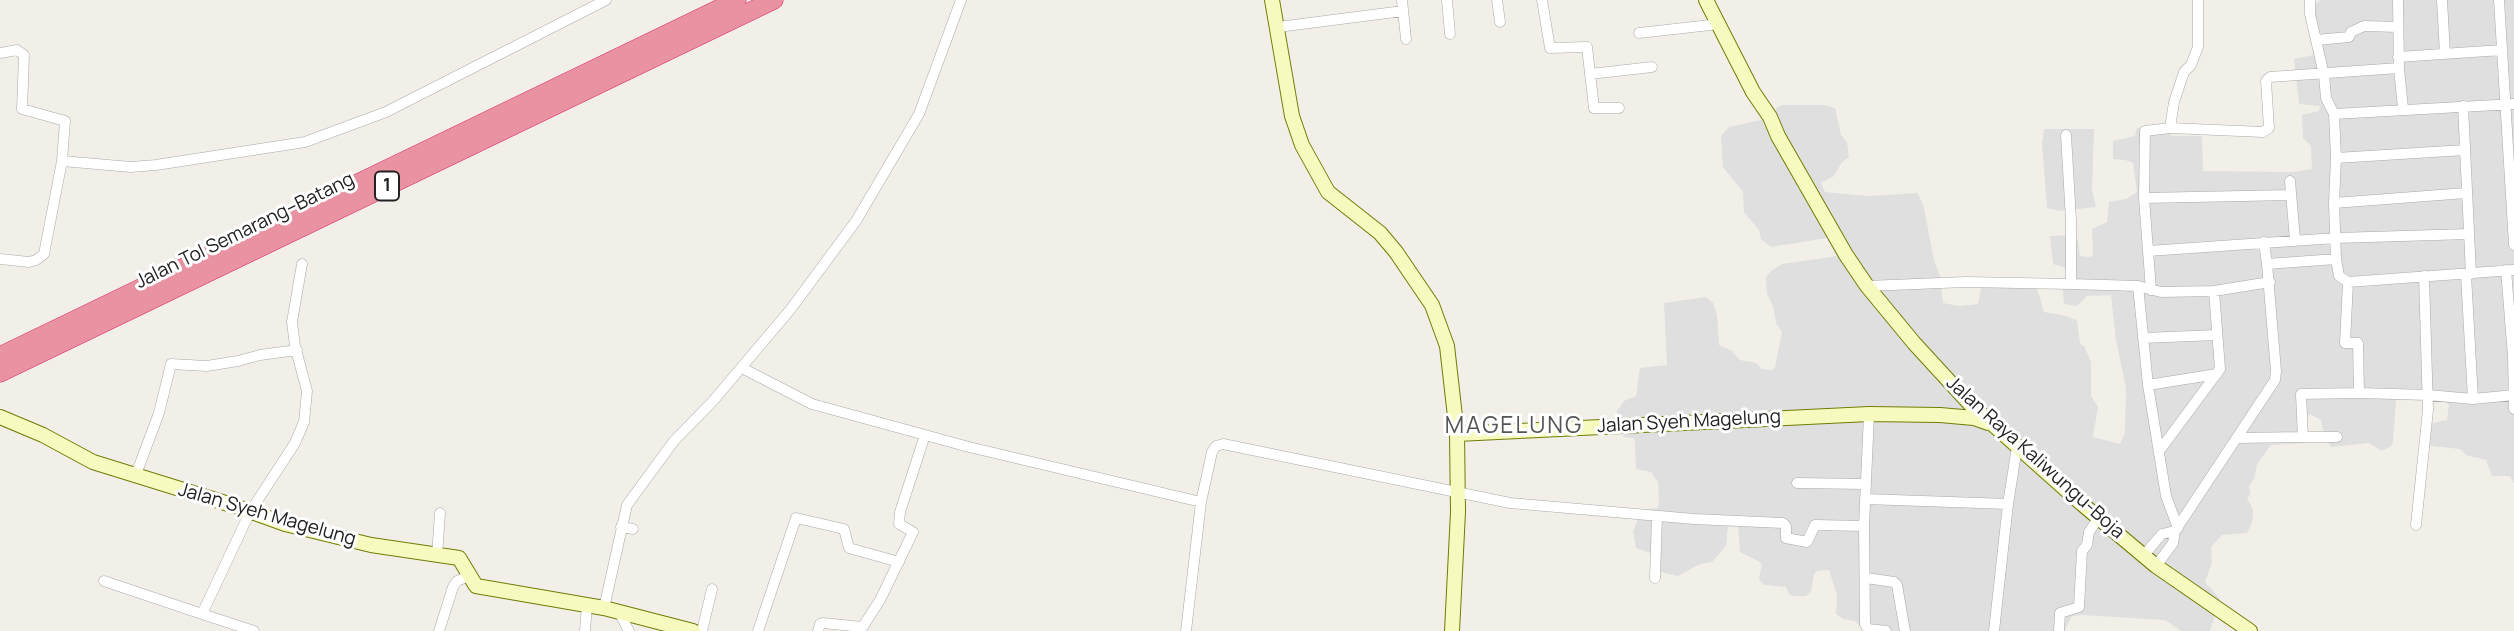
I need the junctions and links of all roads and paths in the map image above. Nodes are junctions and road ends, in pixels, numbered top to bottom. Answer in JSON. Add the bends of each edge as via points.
{"nodes":[{"id":1,"x":607,"y":0,"type":"edge"},
{"id":2,"x":737,"y":0,"type":"edge"},
{"id":3,"x":774,"y":0,"type":"edge"},
{"id":4,"x":961,"y":0,"type":"edge"},
{"id":5,"x":1272,"y":0,"type":"edge"},
{"id":6,"x":1402,"y":0,"type":"edge"},
{"id":7,"x":1447,"y":0,"type":"edge"},
{"id":8,"x":1497,"y":0,"type":"edge"},
{"id":9,"x":1542,"y":0,"type":"edge"},
{"id":10,"x":1706,"y":0,"type":"edge"},
{"id":11,"x":2198,"y":0,"type":"edge"},
{"id":12,"x":2310,"y":0,"type":"edge"},
{"id":13,"x":2398,"y":0,"type":"edge"},
{"id":14,"x":2442,"y":0,"type":"edge"},
{"id":15,"x":2500,"y":0,"type":"edge"},
{"id":16,"x":1403,"y":11,"type":"junction"},
{"id":17,"x":1500,"y":22,"type":"dead end"},
{"id":18,"x":1719,"y":24,"type":"junction"},
{"id":19,"x":1278,"y":27,"type":"junction"},
{"id":20,"x":2398,"y":27,"type":"junction"},
{"id":21,"x":1639,"y":33,"type":"dead end"},
{"id":22,"x":1450,"y":34,"type":"dead end"},
{"id":23,"x":1406,"y":39,"type":"dead end"},
{"id":24,"x":2316,"y":40,"type":"junction"},
{"id":25,"x":2502,"y":50,"type":"junction"},
{"id":26,"x":0,"y":52,"type":"edge"},
{"id":27,"x":2445,"y":54,"type":"junction"},
{"id":28,"x":2399,"y":63,"type":"junction"},
{"id":29,"x":1652,"y":67,"type":"dead end"},
{"id":30,"x":1590,"y":74,"type":"junction"},
{"id":31,"x":2324,"y":75,"type":"junction"},
{"id":32,"x":2510,"y":104,"type":"edge"},
{"id":33,"x":2463,"y":106,"type":"junction"},
{"id":34,"x":1619,"y":108,"type":"dead end"},
{"id":35,"x":2403,"y":109,"type":"junction"},
{"id":36,"x":2334,"y":114,"type":"junction"},
{"id":37,"x":2170,"y":128,"type":"junction"},
{"id":38,"x":2066,"y":135,"type":"dead end"},
{"id":39,"x":2465,"y":150,"type":"junction"},
{"id":40,"x":2336,"y":158,"type":"junction"},
{"id":41,"x":62,"y":161,"type":"junction"},
{"id":42,"x":2290,"y":181,"type":"dead end"},
{"id":43,"x":2466,"y":193,"type":"junction"},
{"id":44,"x":2291,"y":195,"type":"junction"},
{"id":45,"x":2144,"y":198,"type":"junction"},
{"id":46,"x":2334,"y":203,"type":"junction"},
{"id":47,"x":2469,"y":234,"type":"junction"},
{"id":48,"x":2336,"y":238,"type":"junction"},
{"id":49,"x":2295,"y":240,"type":"junction"},
{"id":50,"x":2264,"y":242,"type":"junction"},
{"id":51,"x":2514,"y":245,"type":"edge"},
{"id":52,"x":2148,"y":251,"type":"junction"},
{"id":53,"x":0,"y":259,"type":"edge"},
{"id":54,"x":2336,"y":259,"type":"junction"},
{"id":55,"x":303,"y":264,"type":"dead end"},
{"id":56,"x":2267,"y":264,"type":"junction"},
{"id":57,"x":2510,"y":270,"type":"edge"},
{"id":58,"x":2469,"y":274,"type":"junction"},
{"id":59,"x":2424,"y":276,"type":"junction"},
{"id":60,"x":2270,"y":282,"type":"junction"},
{"id":61,"x":2348,"y":282,"type":"junction"},
{"id":62,"x":2071,"y":284,"type":"junction"},
{"id":63,"x":1867,"y":286,"type":"junction"},
{"id":64,"x":2138,"y":286,"type":"junction"},
{"id":65,"x":2151,"y":290,"type":"junction"},
{"id":66,"x":2214,"y":291,"type":"junction"},
{"id":67,"x":2512,"y":316,"type":"edge"},
{"id":68,"x":2217,"y":335,"type":"junction"},
{"id":69,"x":2143,"y":338,"type":"junction"},
{"id":70,"x":296,"y":350,"type":"junction"},
{"id":71,"x":0,"y":356,"type":"edge"},
{"id":72,"x":2514,"y":356,"type":"edge"},
{"id":73,"x":743,"y":368,"type":"junction"},
{"id":74,"x":0,"y":373,"type":"edge"},
{"id":75,"x":2217,"y":374,"type":"junction"},
{"id":76,"x":2148,"y":385,"type":"junction"},
{"id":77,"x":2359,"y":393,"type":"junction"},
{"id":78,"x":2428,"y":395,"type":"junction"},
{"id":79,"x":2514,"y":395,"type":"edge"},
{"id":80,"x":2473,"y":399,"type":"junction"},
{"id":81,"x":2514,"y":409,"type":"edge"},
{"id":82,"x":1869,"y":414,"type":"junction"},
{"id":83,"x":0,"y":416,"type":"edge"},
{"id":84,"x":1991,"y":424,"type":"junction"},
{"id":85,"x":1457,"y":434,"type":"junction"},
{"id":86,"x":925,"y":435,"type":"junction"},
{"id":87,"x":2303,"y":437,"type":"junction"},
{"id":88,"x":2337,"y":437,"type":"dead end"},
{"id":89,"x":2237,"y":438,"type":"junction"},
{"id":90,"x":2017,"y":447,"type":"junction"},
{"id":91,"x":2160,"y":450,"type":"junction"},
{"id":92,"x":135,"y":477,"type":"junction"},
{"id":93,"x":1797,"y":484,"type":"dead end"},
{"id":94,"x":1865,"y":484,"type":"junction"},
{"id":95,"x":1458,"y":492,"type":"junction"},
{"id":96,"x":1865,"y":499,"type":"junction"},
{"id":97,"x":1201,"y":502,"type":"junction"},
{"id":98,"x":2008,"y":504,"type":"junction"},
{"id":99,"x":250,"y":512,"type":"junction"},
{"id":100,"x":440,"y":513,"type":"dead end"},
{"id":101,"x":1657,"y":516,"type":"junction"},
{"id":102,"x":2099,"y":517,"type":"junction"},
{"id":103,"x":2416,"y":524,"type":"dead end"},
{"id":104,"x":1864,"y":526,"type":"junction"},
{"id":105,"x":621,"y":527,"type":"junction"},
{"id":106,"x":633,"y":529,"type":"dead end"},
{"id":107,"x":2177,"y":529,"type":"junction"},
{"id":108,"x":437,"y":555,"type":"junction"},
{"id":109,"x":2144,"y":555,"type":"junction"},
{"id":110,"x":899,"y":562,"type":"junction"},
{"id":111,"x":2156,"y":566,"type":"junction"},
{"id":112,"x":469,"y":576,"type":"junction"},
{"id":113,"x":1656,"y":578,"type":"dead end"},
{"id":114,"x":1866,"y":578,"type":"junction"},
{"id":115,"x":104,"y":581,"type":"dead end"},
{"id":116,"x":712,"y":589,"type":"dead end"},
{"id":117,"x":587,"y":605,"type":"junction"},
{"id":118,"x":604,"y":608,"type":"junction"},
{"id":119,"x":619,"y":612,"type":"junction"},
{"id":120,"x":202,"y":614,"type":"junction"},
{"id":121,"x":861,"y":629,"type":"edge"},
{"id":122,"x":254,"y":631,"type":"edge"},
{"id":123,"x":439,"y":631,"type":"edge"},
{"id":124,"x":585,"y":631,"type":"edge"},
{"id":125,"x":629,"y":631,"type":"edge"},
{"id":126,"x":693,"y":631,"type":"edge"},
{"id":127,"x":702,"y":631,"type":"edge"},
{"id":128,"x":758,"y":631,"type":"edge"},
{"id":129,"x":818,"y":631,"type":"edge"},
{"id":130,"x":1186,"y":631,"type":"edge"},
{"id":131,"x":1451,"y":631,"type":"edge"},
{"id":132,"x":1886,"y":631,"type":"edge"},
{"id":133,"x":1905,"y":631,"type":"edge"},
{"id":134,"x":1994,"y":631,"type":"edge"},
{"id":135,"x":2059,"y":631,"type":"edge"},
{"id":136,"x":2250,"y":631,"type":"edge"}],
"edges":[{"from":1,"to":41,"type":"street","via":[[386,112],[305,142],[131,167]]},
{"from":2,"to":71,"type":"highway","name":"Jalan Tol Semarang–Batang","number":"1"},
{"from":3,"to":74,"type":"highway","name":"Jalan Tol Semarang–Batang","number":"1"},
{"from":4,"to":73,"type":"street","via":[[919,114],[871,198]]},
{"from":5,"to":19,"type":"street"},
{"from":6,"to":16,"type":"street"},
{"from":7,"to":22,"type":"street"},
{"from":8,"to":17,"type":"street"},
{"from":9,"to":30,"type":"street","via":[[1550,48],[1587,47]]},
{"from":10,"to":18,"type":"street","name":"Jalan Raya Kaliwungu-Boja"},
{"from":11,"to":37,"type":"street","via":[[2197,47],[2184,72]]},
{"from":12,"to":24,"type":"street"},
{"from":13,"to":20,"type":"street"},
{"from":14,"to":27,"type":"street"},
{"from":15,"to":25,"type":"street"},
{"from":16,"to":19,"type":"street"},
{"from":16,"to":23,"type":"street"},
{"from":18,"to":21,"type":"street"},
{"from":18,"to":63,"type":"street","name":"Jalan Raya Kaliwungu-Boja","via":[[1820,211]]},
{"from":19,"to":85,"type":"street","via":[[1292,116],[1302,145],[1328,192],[1396,252],[1439,320],[1451,370]]},
{"from":20,"to":24,"type":"street","via":[[2364,26],[2349,37]]},
{"from":20,"to":28,"type":"street"},
{"from":24,"to":31,"type":"street"},
{"from":25,"to":27,"type":"street"},
{"from":25,"to":32,"type":"street"},
{"from":26,"to":41,"type":"street","via":[[20,51],[26,59],[22,109],[65,121]]},
{"from":27,"to":28,"type":"street"},
{"from":28,"to":31,"type":"street"},
{"from":28,"to":35,"type":"street"},
{"from":29,"to":30,"type":"street"},
{"from":30,"to":34,"type":"street","via":[[1594,108]]},
{"from":31,"to":36,"type":"street","via":[[2326,98]]},
{"from":31,"to":37,"type":"street","via":[[2267,79],[2269,128],[2263,132]]},
{"from":32,"to":33,"type":"street"},
{"from":32,"to":51,"type":"street"},
{"from":33,"to":35,"type":"street"},
{"from":33,"to":39,"type":"street"},
{"from":35,"to":36,"type":"street"},
{"from":36,"to":40,"type":"street"},
{"from":37,"to":45,"type":"street","via":[[2144,132]]},
{"from":38,"to":62,"type":"street"},
{"from":39,"to":40,"type":"street"},
{"from":39,"to":43,"type":"street"},
{"from":40,"to":46,"type":"street"},
{"from":41,"to":53,"type":"street","via":[[44,254],[29,261]]},
{"from":42,"to":44,"type":"street"},
{"from":43,"to":46,"type":"street"},
{"from":43,"to":47,"type":"street"},
{"from":44,"to":45,"type":"street"},
{"from":44,"to":49,"type":"street"},
{"from":45,"to":52,"type":"street"},
{"from":46,"to":48,"type":"street"},
{"from":47,"to":48,"type":"street"},
{"from":47,"to":58,"type":"street"},
{"from":48,"to":49,"type":"street"},
{"from":48,"to":54,"type":"street"},
{"from":49,"to":50,"type":"street"},
{"from":50,"to":52,"type":"street"},
{"from":50,"to":56,"type":"street"},
{"from":52,"to":65,"type":"street"},
{"from":54,"to":56,"type":"street"},
{"from":54,"to":61,"type":"street","via":[[2339,276]]},
{"from":55,"to":70,"type":"street","via":[[292,322]]},
{"from":56,"to":60,"type":"street"},
{"from":57,"to":58,"type":"street"},
{"from":57,"to":67,"type":"street"},
{"from":58,"to":59,"type":"street"},
{"from":58,"to":80,"type":"street"},
{"from":59,"to":61,"type":"street"},
{"from":59,"to":78,"type":"street"},
{"from":60,"to":66,"type":"street"},
{"from":60,"to":89,"type":"street","via":[[2276,376]]},
{"from":61,"to":77,"type":"street","via":[[2345,344],[2358,343]]},
{"from":62,"to":63,"type":"street"},
{"from":62,"to":64,"type":"street"},
{"from":63,"to":84,"type":"street","name":"Jalan Raya Kaliwungu-Boja","via":[[1950,385]]},
{"from":64,"to":65,"type":"street"},
{"from":64,"to":69,"type":"street"},
{"from":65,"to":66,"type":"street"},
{"from":66,"to":68,"type":"street"},
{"from":67,"to":72,"type":"street"},
{"from":68,"to":69,"type":"street"},
{"from":68,"to":75,"type":"street"},
{"from":69,"to":76,"type":"street"},
{"from":70,"to":92,"type":"street","via":[[207,366],[171,364]]},
{"from":70,"to":99,"type":"street","via":[[307,391],[304,422]]},
{"from":72,"to":79,"type":"street"},
{"from":73,"to":86,"type":"street","via":[[812,404]]},
{"from":73,"to":105,"type":"street","via":[[659,460],[625,508]]},
{"from":75,"to":76,"type":"street"},
{"from":75,"to":91,"type":"street"},
{"from":76,"to":91,"type":"street"},
{"from":77,"to":78,"type":"street"},
{"from":77,"to":87,"type":"street","via":[[2301,394]]},
{"from":78,"to":80,"type":"street"},
{"from":78,"to":103,"type":"street"},
{"from":79,"to":80,"type":"street"},
{"from":79,"to":81,"type":"street"},
{"from":82,"to":84,"type":"street","name":"Jalan Syeh Magelung","via":[[1940,415]]},
{"from":82,"to":85,"type":"street","name":"Jalan Syeh Magelung"},
{"from":82,"to":94,"type":"street"},
{"from":83,"to":92,"type":"street","name":"Jalan Syeh Magelung","via":[[93,462]]},
{"from":84,"to":90,"type":"street","name":"Jalan Raya Kaliwungu-Boja"},
{"from":85,"to":95,"type":"street"},
{"from":86,"to":97,"type":"street"},
{"from":86,"to":110,"type":"street","via":[[900,512],[899,524],[913,531]]},
{"from":87,"to":88,"type":"street"},
{"from":87,"to":89,"type":"street"},
{"from":89,"to":107,"type":"street"},
{"from":90,"to":98,"type":"street"},
{"from":90,"to":102,"type":"street","name":"Jalan Raya Kaliwungu-Boja"},
{"from":91,"to":107,"type":"street","via":[[2166,496]]},
{"from":92,"to":99,"type":"street","name":"Jalan Syeh Magelung"},
{"from":93,"to":94,"type":"street"},
{"from":94,"to":96,"type":"street"},
{"from":95,"to":97,"type":"street","via":[[1223,444],[1212,452]]},
{"from":95,"to":101,"type":"street","via":[[1510,503]]},
{"from":95,"to":131,"type":"street"},
{"from":96,"to":98,"type":"street"},
{"from":96,"to":104,"type":"street"},
{"from":97,"to":130,"type":"street"},
{"from":98,"to":134,"type":"street"},
{"from":99,"to":108,"type":"street","name":"Jalan Syeh Magelung","via":[[371,545]]},
{"from":99,"to":120,"type":"street"},
{"from":100,"to":108,"type":"street"},
{"from":101,"to":104,"type":"street","via":[[1783,523],[1786,538],[1807,542],[1815,525]]},
{"from":101,"to":113,"type":"street"},
{"from":102,"to":109,"type":"street","name":"Jalan Raya Kaliwungu-Boja"},
{"from":102,"to":135,"type":"street","via":[[2082,551],[2079,607],[2060,612]]},
{"from":104,"to":114,"type":"street"},
{"from":105,"to":106,"type":"street"},
{"from":105,"to":118,"type":"street"},
{"from":107,"to":109,"type":"street","via":[[2162,534]]},
{"from":107,"to":111,"type":"street"},
{"from":108,"to":112,"type":"street","name":"Jalan Syeh Magelung","via":[[462,559]]},
{"from":109,"to":111,"type":"street","name":"Jalan Raya Kaliwungu-Boja"},
{"from":110,"to":121,"type":"street"},
{"from":110,"to":128,"type":"street","via":[[849,548],[845,529],[796,518]]},
{"from":111,"to":136,"type":"street","name":"Jalan Raya Kaliwungu-Boja"},
{"from":112,"to":117,"type":"street","name":"Jalan Syeh Magelung","via":[[476,586]]},
{"from":112,"to":123,"type":"street","via":[[453,587]]},
{"from":114,"to":132,"type":"street","via":[[1866,627]]},
{"from":114,"to":133,"type":"street","via":[[1897,585]]},
{"from":115,"to":120,"type":"street"},
{"from":116,"to":127,"type":"street"},
{"from":117,"to":118,"type":"street","name":"Jalan Syeh Magelung"},
{"from":117,"to":124,"type":"street"},
{"from":118,"to":119,"type":"street","name":"Jalan Syeh Magelung"},
{"from":119,"to":125,"type":"street"},
{"from":119,"to":126,"type":"street","name":"Jalan Syeh Magelung"},
{"from":120,"to":122,"type":"street"},
{"from":121,"to":129,"type":"street","via":[[824,623]]}]}
